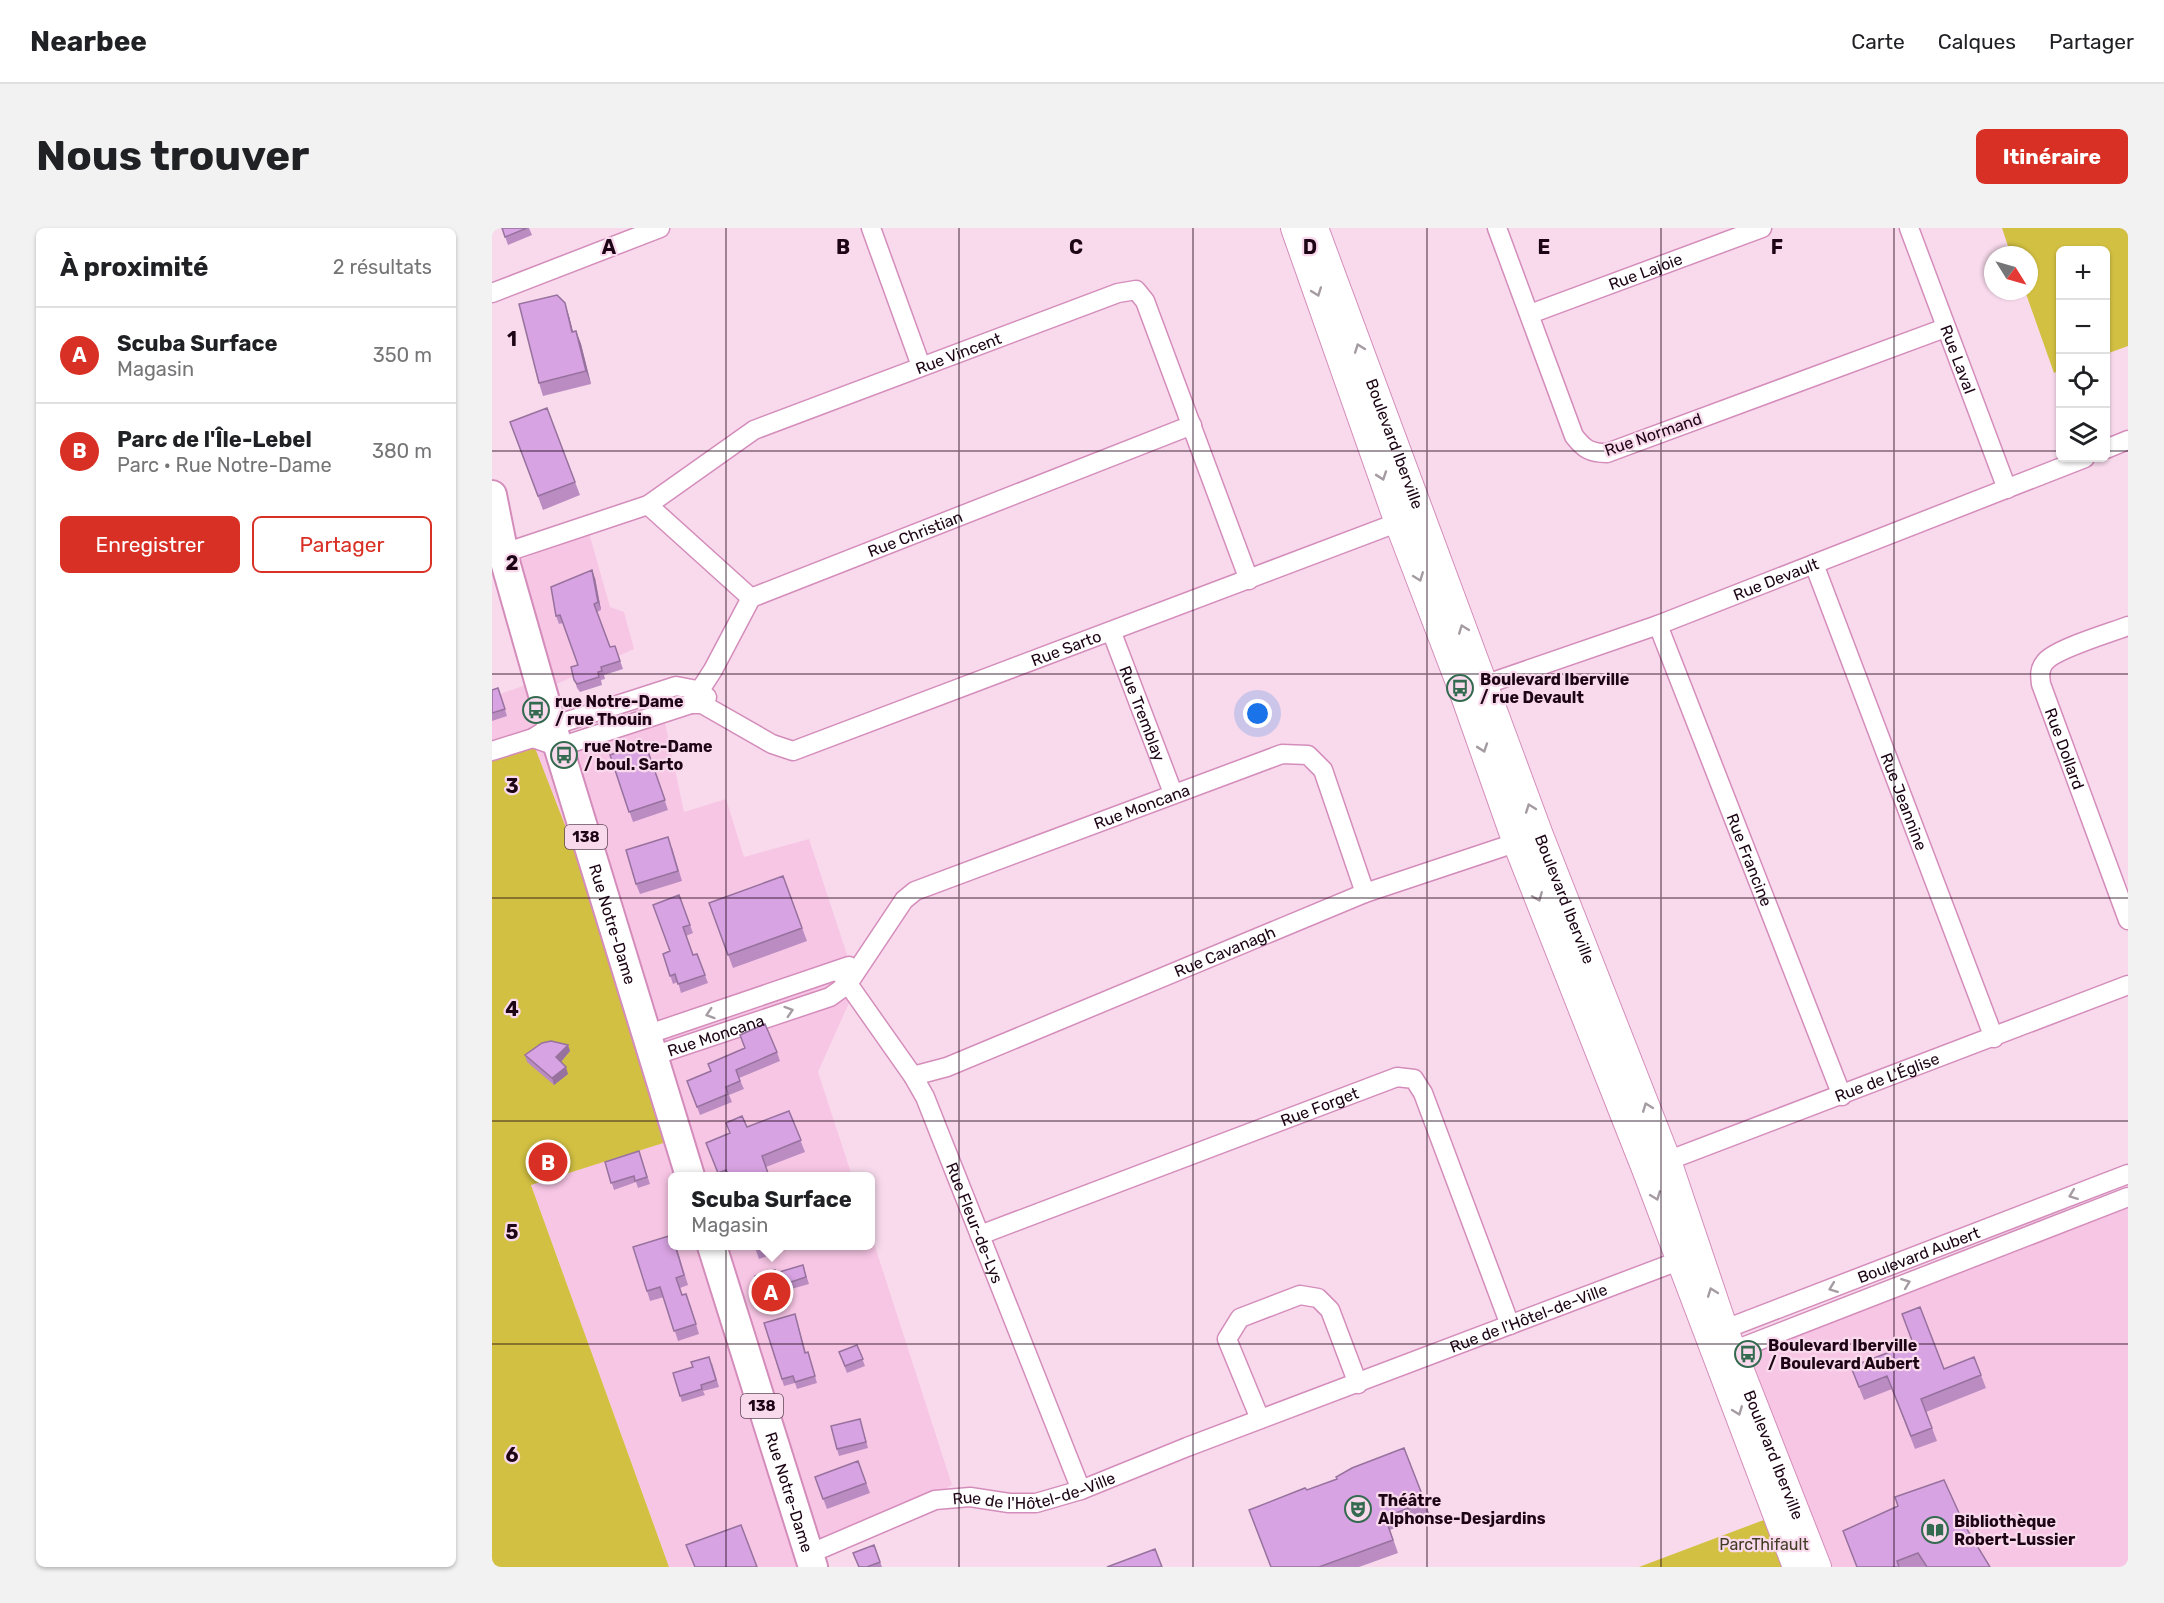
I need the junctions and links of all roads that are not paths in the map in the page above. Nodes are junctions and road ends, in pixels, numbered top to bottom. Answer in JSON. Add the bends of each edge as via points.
{"nodes":[{"id":1,"x":660,"y":228,"type":"edge"},
{"id":2,"x":871,"y":228,"type":"edge"},
{"id":3,"x":1497,"y":228,"type":"edge"},
{"id":4,"x":1762,"y":228,"type":"edge"},
{"id":5,"x":1909,"y":228,"type":"edge"},
{"id":6,"x":1309,"y":230,"type":"edge"},
{"id":7,"x":492,"y":293,"type":"edge"},
{"id":8,"x":1530,"y":315,"type":"junction"},
{"id":9,"x":1945,"y":328,"type":"junction"},
{"id":10,"x":921,"y":366,"type":"junction"},
{"id":11,"x":1192,"y":425,"type":"junction"},
{"id":12,"x":2128,"y":440,"type":"edge"},
{"id":13,"x":2110,"y":447,"type":"edge"},
{"id":14,"x":2075,"y":462,"type":"edge"},
{"id":15,"x":2007,"y":489,"type":"junction"},
{"id":16,"x":492,"y":495,"type":"edge"},
{"id":17,"x":648,"y":505,"type":"junction"},
{"id":18,"x":1409,"y":519,"type":"junction"},
{"id":19,"x":504,"y":553,"type":"junction"},
{"id":20,"x":1814,"y":564,"type":"junction"},
{"id":21,"x":1249,"y":579,"type":"junction"},
{"id":22,"x":751,"y":598,"type":"junction"},
{"id":23,"x":1658,"y":625,"type":"junction"},
{"id":24,"x":2128,"y":626,"type":"edge"},
{"id":25,"x":1112,"y":633,"type":"junction"},
{"id":26,"x":1474,"y":689,"type":"junction"},
{"id":27,"x":695,"y":698,"type":"junction"},
{"id":28,"x":548,"y":737,"type":"junction"},
{"id":29,"x":492,"y":751,"type":"edge"},
{"id":30,"x":1173,"y":793,"type":"junction"},
{"id":31,"x":1528,"y":839,"type":"junction"},
{"id":32,"x":1365,"y":893,"type":"junction"},
{"id":33,"x":2128,"y":920,"type":"edge"},
{"id":34,"x":844,"y":978,"type":"junction"},
{"id":35,"x":2128,"y":985,"type":"edge"},
{"id":36,"x":1994,"y":1038,"type":"junction"},
{"id":37,"x":650,"y":1045,"type":"junction"},
{"id":38,"x":913,"y":1076,"type":"junction"},
{"id":39,"x":1842,"y":1096,"type":"junction"},
{"id":40,"x":1657,"y":1165,"type":"junction"},
{"id":41,"x":689,"y":1172,"type":"edge"},
{"id":42,"x":2128,"y":1174,"type":"edge"},
{"id":43,"x":2128,"y":1197,"type":"edge"},
{"id":44,"x":980,"y":1235,"type":"junction"},
{"id":45,"x":714,"y":1250,"type":"edge"},
{"id":46,"x":1689,"y":1257,"type":"junction"},
{"id":47,"x":1510,"y":1325,"type":"junction"},
{"id":48,"x":1722,"y":1343,"type":"junction"},
{"id":49,"x":1358,"y":1384,"type":"junction"},
{"id":50,"x":1260,"y":1419,"type":"junction"},
{"id":51,"x":1081,"y":1490,"type":"junction"},
{"id":52,"x":1793,"y":1529,"type":"junction"},
{"id":53,"x":811,"y":1560,"type":"edge"},
{"id":54,"x":1796,"y":1567,"type":"edge"},
{"id":55,"x":1818,"y":1567,"type":"edge"}],
"edges":[{"from":1,"to":7,"type":"street"},
{"from":2,"to":10,"type":"street"},
{"from":3,"to":8,"type":"street","name":"Rue Normand"},
{"from":4,"to":8,"type":"street","name":"Rue Lajoie"},
{"from":5,"to":9,"type":"street","name":"Rue Laval"},
{"from":6,"to":18,"type":"street","name":"Boulevard Iberville"},
{"from":8,"to":9,"type":"street","name":"Rue Normand","via":[[1574,436],[1593,453],[1607,453]]},
{"from":9,"to":15,"type":"street","name":"Rue Laval"},
{"from":10,"to":11,"type":"street","name":"Rue Vincent","via":[[1118,292],[1136,290],[1145,301]]},
{"from":10,"to":17,"type":"street","name":"Rue Vincent","via":[[754,430]]},
{"from":11,"to":21,"type":"street","name":"Rue Vincent"},
{"from":11,"to":22,"type":"street","name":"Rue Christian"},
{"from":12,"to":13,"type":"street"},
{"from":14,"to":15,"type":"street","name":"Rue Devault"},
{"from":15,"to":20,"type":"street","name":"Rue Devault"},
{"from":16,"to":19,"type":"main road","name":"Rue Notre-Dame","number":"138"},
{"from":17,"to":19,"type":"street","name":"Rue Vincent"},
{"from":17,"to":22,"type":"street"},
{"from":18,"to":21,"type":"street","name":"Rue Sarto"},
{"from":18,"to":26,"type":"street","name":"Boulevard Iberville"},
{"from":19,"to":28,"type":"main road","name":"Rue Notre-Dame","number":"138"},
{"from":20,"to":23,"type":"street","name":"Rue Devault"},
{"from":20,"to":36,"type":"street","name":"Rue Jeannine"},
{"from":21,"to":25,"type":"street","name":"Rue Sarto"},
{"from":22,"to":27,"type":"street"},
{"from":23,"to":26,"type":"street","name":"Rue Devault"},
{"from":23,"to":39,"type":"street","name":"Rue Francine"},
{"from":24,"to":33,"type":"street","name":"Rue Dollard","via":[[2060,652],[2046,660],[2040,670],[2041,684]]},
{"from":25,"to":27,"type":"street","name":"Rue Sarto","via":[[793,751],[772,744]]},
{"from":25,"to":30,"type":"street","name":"Rue Tremblay"},
{"from":26,"to":31,"type":"street","name":"Boulevard Iberville"},
{"from":27,"to":28,"type":"street"},
{"from":28,"to":29,"type":"street"},
{"from":28,"to":37,"type":"main road","name":"Rue Notre-Dame","number":"138"},
{"from":30,"to":32,"type":"street","name":"Rue Moncana","via":[[1282,754],[1308,754],[1323,770]]},
{"from":30,"to":34,"type":"street","name":"Rue Moncana","via":[[915,891]]},
{"from":31,"to":32,"type":"street","name":"Rue Cavanagh"},
{"from":31,"to":40,"type":"street","name":"Boulevard Iberville"},
{"from":32,"to":38,"type":"street","name":"Rue Cavanagh","via":[[947,1067]]},
{"from":34,"to":37,"type":"street","name":"Rue Moncana","via":[[830,997]]},
{"from":34,"to":38,"type":"street","name":"Rue Fleur-de-Lys"},
{"from":35,"to":36,"type":"street","name":"Rue de L'Église"},
{"from":36,"to":39,"type":"street","name":"Rue de L'Église"},
{"from":37,"to":41,"type":"main road","name":"Rue Notre-Dame","number":"138"},
{"from":38,"to":44,"type":"street","name":"Rue Fleur-de-Lys"},
{"from":39,"to":40,"type":"street","name":"Rue de L'Église"},
{"from":40,"to":46,"type":"street","name":"Boulevard Iberville"},
{"from":42,"to":48,"type":"street","name":"Boulevard Aubert","one_way":true},
{"from":48,"to":43,"type":"street","name":"Boulevard Aubert","one_way":true},
{"from":44,"to":47,"type":"street","name":"Rue Forget","via":[[1397,1077],[1414,1079],[1423,1093]]},
{"from":44,"to":51,"type":"street","name":"Rue Fleur-de-Lys"},
{"from":45,"to":53,"type":"main road","name":"Rue Notre-Dame","number":"138"},
{"from":46,"to":47,"type":"street","name":"Rue de l'Hôtel-de-Ville"},
{"from":46,"to":48,"type":"street","name":"Boulevard Iberville"},
{"from":47,"to":49,"type":"street","name":"Rue de l'Hôtel-de-Ville"},
{"from":48,"to":52,"type":"street","name":"Boulevard Iberville"},
{"from":49,"to":50,"type":"street","name":"Rue de l'Hôtel-de-Ville"},
{"from":49,"to":50,"type":"street","via":[[1330,1310],[1318,1298],[1300,1295],[1239,1318],[1227,1339]]},
{"from":50,"to":51,"type":"street","name":"Rue de l'Hôtel-de-Ville"},
{"from":51,"to":53,"type":"street","name":"Rue de l'Hôtel-de-Ville","via":[[1036,1503],[969,1497],[935,1500]]},
{"from":52,"to":54,"type":"street","name":"Boulevard Iberville"},
{"from":52,"to":55,"type":"street","name":"Boulevard Iberville"}]}
